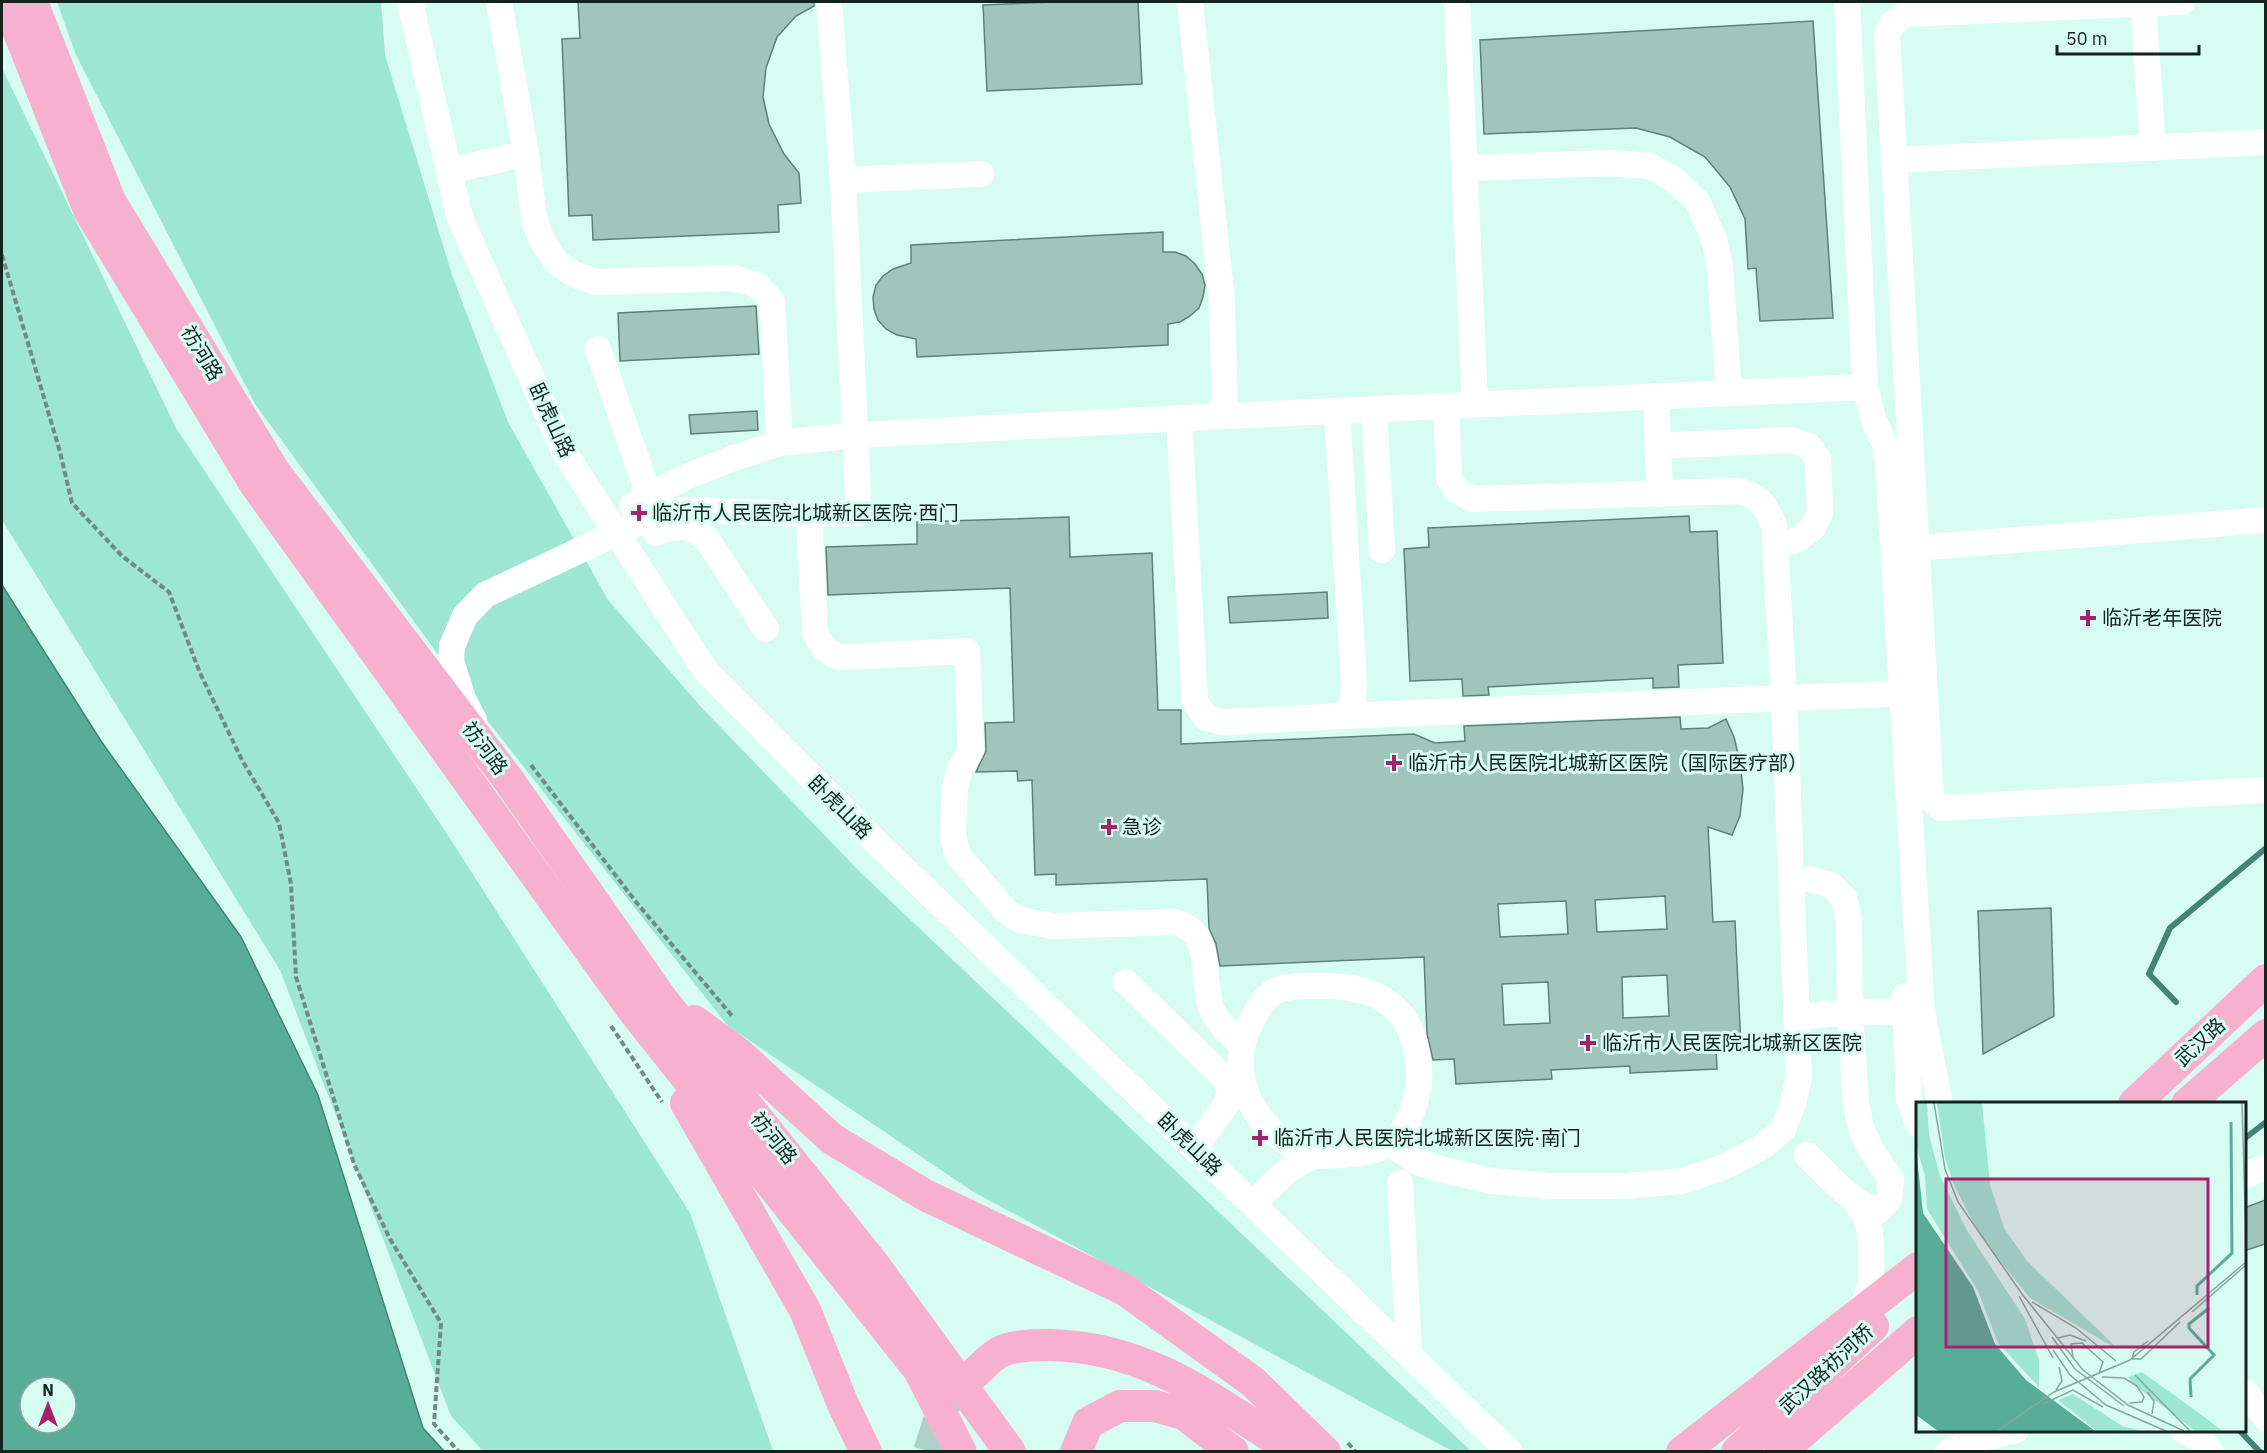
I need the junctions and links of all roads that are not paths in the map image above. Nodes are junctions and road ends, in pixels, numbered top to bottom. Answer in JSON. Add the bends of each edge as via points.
{"nodes":[{"id":1,"x":7,"y":2,"type":"edge"},
{"id":2,"x":32,"y":2,"type":"edge"},
{"id":3,"x":410,"y":2,"type":"edge"},
{"id":4,"x":500,"y":2,"type":"edge"},
{"id":5,"x":829,"y":2,"type":"edge"},
{"id":6,"x":1190,"y":2,"type":"edge"},
{"id":7,"x":1457,"y":2,"type":"edge"},
{"id":8,"x":1847,"y":2,"type":"edge"},
{"id":9,"x":2182,"y":2,"type":"edge"},
{"id":10,"x":2143,"y":3,"type":"junction"},
{"id":11,"x":2265,"y":142,"type":"edge"},
{"id":12,"x":2153,"y":148,"type":"junction"},
{"id":13,"x":526,"y":153,"type":"junction"},
{"id":14,"x":1894,"y":160,"type":"junction"},
{"id":15,"x":1464,"y":168,"type":"junction"},
{"id":16,"x":450,"y":171,"type":"junction"},
{"id":17,"x":981,"y":174,"type":"dead end"},
{"id":18,"x":843,"y":180,"type":"junction"},
{"id":19,"x":598,"y":349,"type":"dead end"},
{"id":20,"x":1865,"y":387,"type":"junction"},
{"id":21,"x":1729,"y":393,"type":"junction"},
{"id":22,"x":1656,"y":396,"type":"junction"},
{"id":23,"x":1475,"y":404,"type":"junction"},
{"id":24,"x":1446,"y":406,"type":"junction"},
{"id":25,"x":1374,"y":409,"type":"junction"},
{"id":26,"x":1337,"y":411,"type":"junction"},
{"id":27,"x":1225,"y":416,"type":"junction"},
{"id":28,"x":1179,"y":418,"type":"junction"},
{"id":29,"x":1874,"y":421,"type":"junction"},
{"id":30,"x":856,"y":435,"type":"junction"},
{"id":31,"x":780,"y":443,"type":"junction"},
{"id":32,"x":1657,"y":446,"type":"junction"},
{"id":33,"x":1660,"y":494,"type":"junction"},
{"id":34,"x":643,"y":500,"type":"junction"},
{"id":35,"x":809,"y":514,"type":"junction"},
{"id":36,"x":2265,"y":520,"type":"edge"},
{"id":37,"x":617,"y":533,"type":"junction"},
{"id":38,"x":1795,"y":541,"type":"dead end"},
{"id":39,"x":1916,"y":548,"type":"junction"},
{"id":40,"x":1382,"y":550,"type":"dead end"},
{"id":41,"x":766,"y":629,"type":"dead end"},
{"id":42,"x":1887,"y":694,"type":"junction"},
{"id":43,"x":1784,"y":698,"type":"junction"},
{"id":44,"x":1344,"y":716,"type":"junction"},
{"id":45,"x":518,"y":770,"type":"junction"},
{"id":46,"x":2265,"y":790,"type":"edge"},
{"id":47,"x":1810,"y":879,"type":"dead end"},
{"id":48,"x":2265,"y":980,"type":"edge"},
{"id":49,"x":1126,"y":982,"type":"dead end"},
{"id":50,"x":661,"y":998,"type":"junction"},
{"id":51,"x":1850,"y":1012,"type":"junction"},
{"id":52,"x":1914,"y":1012,"type":"junction"},
{"id":53,"x":619,"y":1013,"type":"junction"},
{"id":54,"x":1798,"y":1017,"type":"junction"},
{"id":55,"x":2265,"y":1035,"type":"edge"},
{"id":56,"x":1242,"y":1045,"type":"junction"},
{"id":57,"x":1939,"y":1102,"type":"edge"},
{"id":58,"x":2135,"y":1102,"type":"edge"},
{"id":59,"x":2189,"y":1102,"type":"edge"},
{"id":60,"x":1916,"y":1121,"type":"edge"},
{"id":61,"x":1390,"y":1143,"type":"junction"},
{"id":62,"x":1195,"y":1148,"type":"junction"},
{"id":63,"x":1323,"y":1155,"type":"junction"},
{"id":64,"x":1808,"y":1155,"type":"dead end"},
{"id":65,"x":2265,"y":1166,"type":"edge"},
{"id":66,"x":2246,"y":1175,"type":"edge"},
{"id":67,"x":1400,"y":1183,"type":"dead end"},
{"id":68,"x":1854,"y":1198,"type":"junction"},
{"id":69,"x":1253,"y":1204,"type":"junction"},
{"id":70,"x":1916,"y":1269,"type":"edge"},
{"id":71,"x":1916,"y":1292,"type":"edge"},
{"id":72,"x":1869,"y":1317,"type":"junction"},
{"id":73,"x":1911,"y":1347,"type":"edge"},
{"id":74,"x":1409,"y":1353,"type":"junction"},
{"id":75,"x":972,"y":1376,"type":"tunnel mouth"},
{"id":76,"x":2246,"y":1394,"type":"edge"},
{"id":77,"x":2265,"y":1418,"type":"edge"},
{"id":78,"x":2011,"y":1432,"type":"edge"},
{"id":79,"x":2185,"y":1432,"type":"edge"},
{"id":80,"x":1333,"y":1444,"type":"edge"},
{"id":81,"x":960,"y":1450,"type":"edge"},
{"id":82,"x":866,"y":1452,"type":"edge"},
{"id":83,"x":1010,"y":1452,"type":"edge"},
{"id":84,"x":1076,"y":1452,"type":"edge"},
{"id":85,"x":1233,"y":1452,"type":"edge"},
{"id":86,"x":1291,"y":1452,"type":"edge"},
{"id":87,"x":1510,"y":1452,"type":"edge"},
{"id":88,"x":1682,"y":1452,"type":"edge"},
{"id":89,"x":1737,"y":1452,"type":"edge"},
{"id":90,"x":1780,"y":1452,"type":"edge"},
{"id":91,"x":1811,"y":1452,"type":"edge"},
{"id":92,"x":1948,"y":1452,"type":"edge"},
{"id":93,"x":2211,"y":1452,"type":"edge"}],
"edges":[{"from":1,"to":53,"type":"main road","name":"祊河路","via":[[89,210],[255,484]]},
{"from":2,"to":45,"type":"main road","name":"祊河路","via":[[110,201],[274,471]]},
{"from":3,"to":16,"type":"street","name":"卧虎山路"},
{"from":4,"to":13,"type":"street"},
{"from":5,"to":18,"type":"street"},
{"from":6,"to":27,"type":"street","via":[[1222,302]]},
{"from":7,"to":15,"type":"street"},
{"from":8,"to":20,"type":"street"},
{"from":9,"to":10,"type":"street"},
{"from":10,"to":12,"type":"street"},
{"from":10,"to":14,"type":"street","via":[[1905,14],[1887,35]]},
{"from":11,"to":12,"type":"street"},
{"from":12,"to":14,"type":"street"},
{"from":13,"to":16,"type":"street"},
{"from":13,"to":31,"type":"street","via":[[534,219],[542,240],[556,262],[574,275],[597,282],[734,278],[757,285],[772,301]]},
{"from":14,"to":39,"type":"street"},
{"from":15,"to":21,"type":"street","via":[[1611,163],[1650,166],[1673,179],[1697,201],[1714,239],[1720,268]]},
{"from":15,"to":23,"type":"street"},
{"from":16,"to":37,"type":"street","name":"卧虎山路","via":[[460,218],[565,453]]},
{"from":17,"to":18,"type":"street"},
{"from":18,"to":30,"type":"street"},
{"from":19,"to":34,"type":"street","via":[[645,484]]},
{"from":20,"to":21,"type":"street"},
{"from":20,"to":29,"type":"street"},
{"from":21,"to":22,"type":"street"},
{"from":22,"to":23,"type":"street"},
{"from":22,"to":32,"type":"street"},
{"from":23,"to":24,"type":"street"},
{"from":24,"to":25,"type":"street"},
{"from":24,"to":33,"type":"street","via":[[1449,478],[1456,490],[1472,499]]},
{"from":25,"to":26,"type":"street"},
{"from":25,"to":40,"type":"street"},
{"from":26,"to":27,"type":"street"},
{"from":26,"to":44,"type":"street","via":[[1354,682],[1353,704]]},
{"from":27,"to":28,"type":"street"},
{"from":28,"to":30,"type":"street"},
{"from":28,"to":44,"type":"street","via":[[1195,702],[1206,718],[1223,723]]},
{"from":29,"to":42,"type":"street"},
{"from":29,"to":52,"type":"street","via":[[1888,462]]},
{"from":30,"to":31,"type":"street"},
{"from":30,"to":35,"type":"street","via":[[859,513]]},
{"from":31,"to":34,"type":"street","via":[[721,462]]},
{"from":32,"to":33,"type":"street"},
{"from":32,"to":38,"type":"street","via":[[1791,440],[1809,446],[1818,459],[1820,513],[1812,529]]},
{"from":33,"to":43,"type":"street","via":[[1738,491],[1752,494],[1765,506],[1774,525]]},
{"from":34,"to":37,"type":"street","via":[[625,510]]},
{"from":35,"to":37,"type":"street","via":[[687,510],[657,514]]},
{"from":35,"to":56,"type":"street","via":[[815,632],[828,653],[840,657],[967,651],[970,751],[959,770],[953,813],[953,836],[963,862],[1007,912],[1020,920],[1053,926],[1176,922],[1188,926],[1203,950],[1206,991],[1213,1012]]},
{"from":36,"to":39,"type":"street"},
{"from":37,"to":41,"type":"street","via":[[642,540],[664,529],[687,526],[707,539]]},
{"from":37,"to":45,"type":"street","via":[[485,595],[465,615],[452,646],[451,661],[463,699]]},
{"from":37,"to":62,"type":"street","name":"卧虎山路","via":[[705,670],[877,843]]},
{"from":39,"to":46,"type":"street","via":[[1931,799],[1941,808]]},
{"from":42,"to":43,"type":"street"},
{"from":42,"to":52,"type":"street"},
{"from":43,"to":44,"type":"street"},
{"from":43,"to":54,"type":"street"},
{"from":45,"to":50,"type":"main road","name":"祊河路"},
{"from":47,"to":51,"type":"street","via":[[1831,885],[1844,898],[1849,920]]},
{"from":48,"to":58,"type":"main road","name":"武汉路"},
{"from":49,"to":62,"type":"street","via":[[1225,1079],[1230,1092],[1227,1103]]},
{"from":50,"to":80,"type":"main road","via":[[738,1053],[832,1139],[925,1195],[1125,1290]]},
{"from":50,"to":83,"type":"main road","name":"祊河路","via":[[875,1266]]},
{"from":51,"to":52,"type":"street"},
{"from":51,"to":54,"type":"street"},
{"from":51,"to":68,"type":"street","via":[[1860,1128],[1891,1179],[1889,1199],[1880,1210],[1866,1207]]},
{"from":52,"to":57,"type":"street"},
{"from":52,"to":60,"type":"street","via":[[1909,1099]]},
{"from":53,"to":81,"type":"main road","name":"祊河路","via":[[919,1370]]},
{"from":53,"to":82,"type":"main road","via":[[753,1217],[805,1310]]},
{"from":54,"to":61,"type":"street","via":[[1799,1076],[1782,1129],[1762,1147],[1721,1168],[1682,1181],[1625,1186],[1492,1181],[1415,1161]]},
{"from":55,"to":59,"type":"main road","name":"武汉路"},
{"from":56,"to":61,"type":"street","via":[[1247,1027],[1264,1000],[1276,991],[1296,986],[1346,985],[1378,995],[1394,1007],[1412,1032],[1420,1076],[1408,1123]]},
{"from":56,"to":63,"type":"street","via":[[1243,1084],[1254,1109],[1273,1133],[1293,1147]]},
{"from":61,"to":63,"type":"street","via":[[1371,1151]]},
{"from":62,"to":69,"type":"street","name":"卧虎山路"},
{"from":63,"to":69,"type":"street","via":[[1298,1165]]},
{"from":64,"to":68,"type":"street"},
{"from":65,"to":66,"type":"street"},
{"from":67,"to":74,"type":"street"},
{"from":68,"to":72,"type":"street","via":[[1868,1220],[1871,1242]]},
{"from":69,"to":74,"type":"street","name":"卧虎山路"},
{"from":70,"to":72,"type":"main road"},
{"from":71,"to":72,"type":"main road","name":"武汉路祊河桥"},
{"from":72,"to":88,"type":"main road"},
{"from":72,"to":89,"type":"main road","name":"武汉路祊河桥"},
{"from":73,"to":90,"type":"main road","name":"武汉路祊河桥"},
{"from":73,"to":91,"type":"main road"},
{"from":74,"to":87,"type":"street","name":"卧虎山路"},
{"from":75,"to":86,"type":"main road","via":[[1001,1352],[1034,1345],[1077,1346],[1124,1356],[1185,1381]]},
{"from":76,"to":77,"type":"street"},
{"from":78,"to":92,"type":"street","via":[[1974,1440]]},
{"from":79,"to":93,"type":"street","via":[[2198,1438]]},
{"from":84,"to":85,"type":"main road","via":[[1088,1423],[1120,1406],[1155,1406],[1184,1414]]}]}
